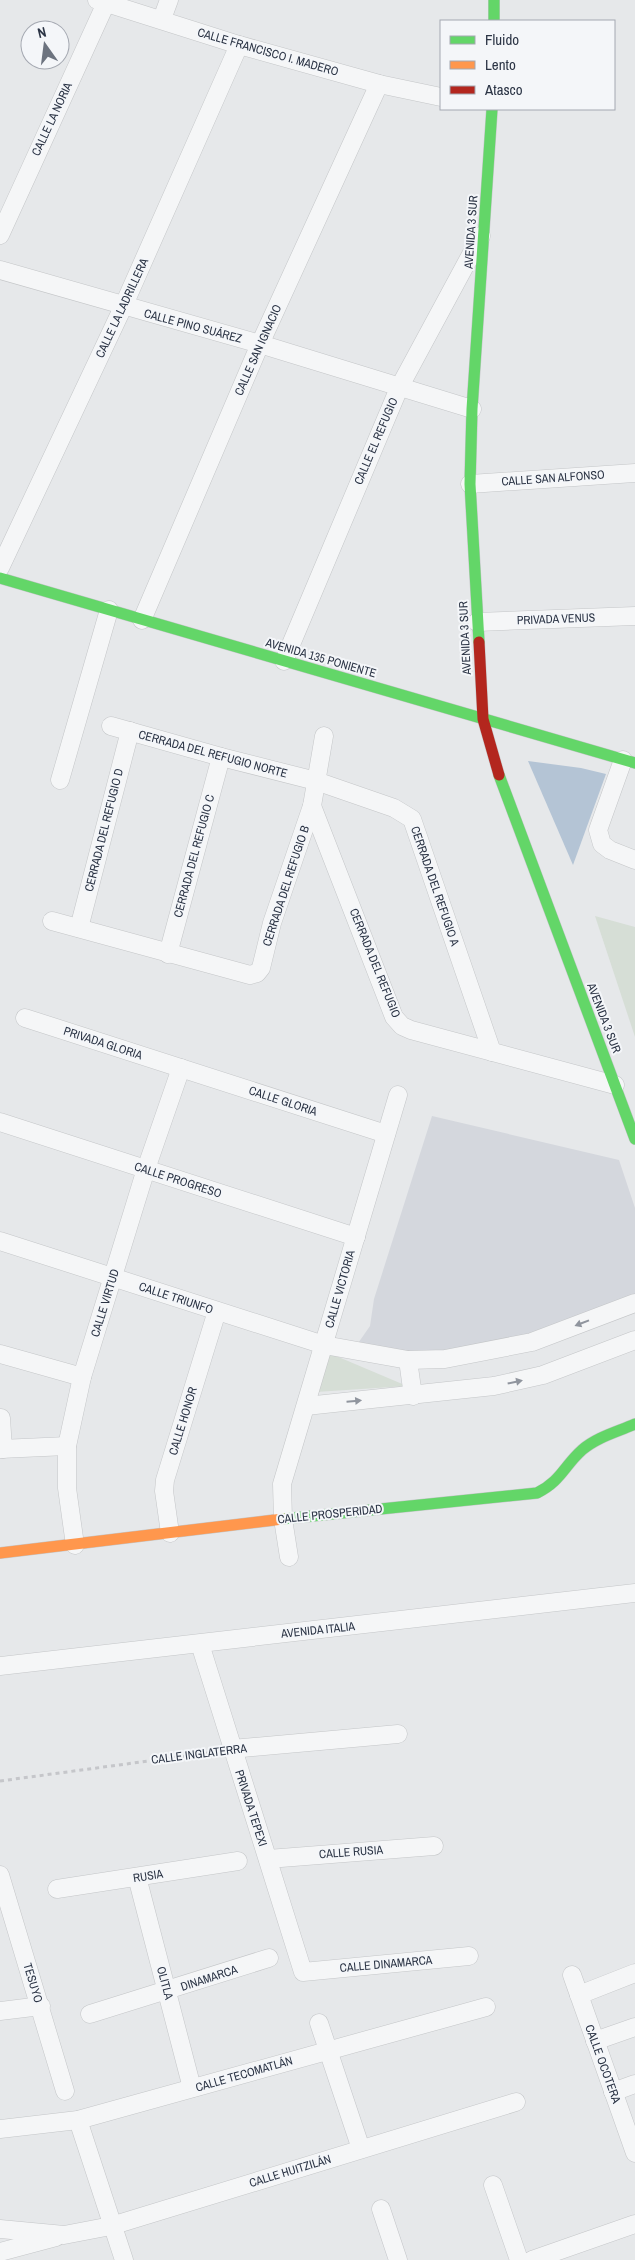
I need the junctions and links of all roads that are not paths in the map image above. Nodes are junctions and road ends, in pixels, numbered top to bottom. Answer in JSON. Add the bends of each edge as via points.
{"nodes":[{"id":1,"x":169,"y":0,"type":"edge"},
{"id":2,"x":494,"y":0,"type":"edge"},
{"id":3,"x":102,"y":2,"type":"edge"},
{"id":4,"x":162,"y":19,"type":"junction"},
{"id":5,"x":494,"y":20,"type":"edge"},
{"id":6,"x":239,"y":45,"type":"junction"},
{"id":7,"x":379,"y":84,"type":"junction"},
{"id":8,"x":440,"y":97,"type":"edge"},
{"id":9,"x":492,"y":110,"type":"edge"},
{"id":10,"x":485,"y":228,"type":"junction"},
{"id":11,"x":0,"y":235,"type":"edge"},
{"id":12,"x":0,"y":270,"type":"edge"},
{"id":13,"x":123,"y":307,"type":"junction"},
{"id":14,"x":260,"y":344,"type":"junction"},
{"id":15,"x":399,"y":388,"type":"junction"},
{"id":16,"x":472,"y":409,"type":"junction"},
{"id":17,"x":635,"y":473,"type":"edge"},
{"id":18,"x":470,"y":484,"type":"junction"},
{"id":19,"x":0,"y":568,"type":"edge"},
{"id":20,"x":0,"y":578,"type":"edge"},
{"id":21,"x":109,"y":610,"type":"junction"},
{"id":22,"x":635,"y":616,"type":"edge"},
{"id":23,"x":142,"y":620,"type":"junction"},
{"id":24,"x":477,"y":622,"type":"junction"},
{"id":25,"x":284,"y":661,"type":"junction"},
{"id":26,"x":484,"y":719,"type":"junction"},
{"id":27,"x":111,"y":726,"type":"dead end"},
{"id":28,"x":130,"y":731,"type":"junction"},
{"id":29,"x":324,"y":736,"type":"dead end"},
{"id":30,"x":221,"y":757,"type":"junction"},
{"id":31,"x":629,"y":762,"type":"edge"},
{"id":32,"x":60,"y":780,"type":"dead end"},
{"id":33,"x":316,"y":781,"type":"junction"},
{"id":34,"x":312,"y":806,"type":"junction"},
{"id":35,"x":635,"y":860,"type":"edge"},
{"id":36,"x":52,"y":921,"type":"dead end"},
{"id":37,"x":79,"y":928,"type":"junction"},
{"id":38,"x":168,"y":954,"type":"junction"},
{"id":39,"x":25,"y":1018,"type":"dead end"},
{"id":40,"x":492,"y":1052,"type":"junction"},
{"id":41,"x":181,"y":1068,"type":"junction"},
{"id":42,"x":614,"y":1085,"type":"junction"},
{"id":43,"x":398,"y":1095,"type":"dead end"},
{"id":44,"x":0,"y":1122,"type":"edge"},
{"id":45,"x":386,"y":1134,"type":"junction"},
{"id":46,"x":635,"y":1139,"type":"edge"},
{"id":47,"x":146,"y":1169,"type":"junction"},
{"id":48,"x":356,"y":1237,"type":"junction"},
{"id":49,"x":0,"y":1241,"type":"edge"},
{"id":50,"x":112,"y":1277,"type":"junction"},
{"id":51,"x":635,"y":1303,"type":"edge"},
{"id":52,"x":217,"y":1311,"type":"junction"},
{"id":53,"x":324,"y":1345,"type":"junction"},
{"id":54,"x":633,"y":1346,"type":"edge"},
{"id":55,"x":0,"y":1354,"type":"edge"},
{"id":56,"x":408,"y":1360,"type":"junction"},
{"id":57,"x":82,"y":1377,"type":"junction"},
{"id":58,"x":413,"y":1396,"type":"junction"},
{"id":59,"x":306,"y":1406,"type":"junction"},
{"id":60,"x":1,"y":1418,"type":"edge"},
{"id":61,"x":635,"y":1424,"type":"edge"},
{"id":62,"x":67,"y":1446,"type":"junction"},
{"id":63,"x":1,"y":1449,"type":"edge"},
{"id":64,"x":283,"y":1519,"type":"junction"},
{"id":65,"x":170,"y":1533,"type":"junction"},
{"id":66,"x":75,"y":1545,"type":"junction"},
{"id":67,"x":0,"y":1553,"type":"edge"},
{"id":68,"x":290,"y":1557,"type":"dead end"},
{"id":69,"x":635,"y":1593,"type":"edge"},
{"id":70,"x":200,"y":1644,"type":"junction"},
{"id":71,"x":0,"y":1666,"type":"edge"},
{"id":72,"x":398,"y":1734,"type":"dead end"},
{"id":73,"x":232,"y":1750,"type":"junction"},
{"id":74,"x":434,"y":1846,"type":"dead end"},
{"id":75,"x":268,"y":1859,"type":"junction"},
{"id":76,"x":238,"y":1861,"type":"dead end"},
{"id":77,"x":137,"y":1878,"type":"junction"},
{"id":78,"x":2,"y":1886,"type":"edge"},
{"id":79,"x":57,"y":1889,"type":"dead end"},
{"id":80,"x":469,"y":1956,"type":"dead end"},
{"id":81,"x":269,"y":1958,"type":"dead end"},
{"id":82,"x":303,"y":1972,"type":"joint"},
{"id":83,"x":635,"y":1973,"type":"edge"},
{"id":84,"x":572,"y":1975,"type":"dead end"},
{"id":85,"x":167,"y":1991,"type":"junction"},
{"id":86,"x":579,"y":1995,"type":"junction"},
{"id":87,"x":41,"y":2006,"type":"junction"},
{"id":88,"x":486,"y":2007,"type":"dead end"},
{"id":89,"x":0,"y":2011,"type":"edge"},
{"id":90,"x":90,"y":2014,"type":"dead end"},
{"id":91,"x":319,"y":2022,"type":"dead end"},
{"id":92,"x":635,"y":2027,"type":"edge"},
{"id":93,"x":595,"y":2041,"type":"junction"},
{"id":94,"x":328,"y":2050,"type":"junction"},
{"id":95,"x":635,"y":2084,"type":"edge"},
{"id":96,"x":192,"y":2088,"type":"junction"},
{"id":97,"x":65,"y":2091,"type":"dead end"},
{"id":98,"x":613,"y":2092,"type":"junction"},
{"id":99,"x":516,"y":2102,"type":"dead end"},
{"id":100,"x":78,"y":2120,"type":"junction"},
{"id":101,"x":0,"y":2129,"type":"edge"},
{"id":102,"x":361,"y":2149,"type":"junction"},
{"id":103,"x":635,"y":2153,"type":"edge"},
{"id":104,"x":493,"y":2185,"type":"dead end"},
{"id":105,"x":381,"y":2209,"type":"dead end"},
{"id":106,"x":635,"y":2224,"type":"edge"},
{"id":107,"x":111,"y":2226,"type":"junction"},
{"id":108,"x":0,"y":2229,"type":"edge"},
{"id":109,"x":64,"y":2235,"type":"junction"},
{"id":110,"x":0,"y":2252,"type":"edge"},
{"id":111,"x":124,"y":2260,"type":"edge"},
{"id":112,"x":398,"y":2260,"type":"edge"},
{"id":113,"x":519,"y":2260,"type":"edge"},
{"id":114,"x":532,"y":2260,"type":"edge"}],
"edges":[{"from":1,"to":4,"type":"street"},
{"from":2,"to":5,"type":"street"},
{"from":3,"to":4,"type":"street","name":"CALLE FRANCISCO I. MADERO"},
{"from":3,"to":11,"type":"street","name":"CALLE LA NORIA"},
{"from":4,"to":6,"type":"street","name":"CALLE FRANCISCO I. MADERO"},
{"from":6,"to":7,"type":"street","name":"CALLE FRANCISCO I. MADERO"},
{"from":6,"to":13,"type":"street","name":"CALLE LA LADRILLERA"},
{"from":7,"to":8,"type":"street","name":"CALLE FRANCISCO I. MADERO"},
{"from":7,"to":14,"type":"street","name":"CALLE SAN IGNACIO"},
{"from":9,"to":10,"type":"street","name":"AVENIDA 3 SUR"},
{"from":10,"to":15,"type":"street","name":"CALLE EL REFUGIO"},
{"from":10,"to":16,"type":"street","name":"AVENIDA 3 SUR"},
{"from":12,"to":13,"type":"street","name":"CALLE PINO SUÁREZ"},
{"from":13,"to":14,"type":"street","name":"CALLE PINO SUÁREZ"},
{"from":13,"to":19,"type":"street","name":"CALLE LA LADRILLERA"},
{"from":14,"to":15,"type":"street","name":"CALLE PINO SUÁREZ"},
{"from":14,"to":23,"type":"street","name":"CALLE SAN IGNACIO"},
{"from":15,"to":16,"type":"street","name":"CALLE PINO SUÁREZ"},
{"from":15,"to":25,"type":"street","name":"CALLE EL REFUGIO"},
{"from":16,"to":18,"type":"street","name":"AVENIDA 3 SUR"},
{"from":17,"to":18,"type":"street","name":"CALLE SAN ALFONSO"},
{"from":18,"to":24,"type":"street","name":"AVENIDA 3 SUR"},
{"from":20,"to":21,"type":"street","name":"AVENIDA 135 PONIENTE"},
{"from":21,"to":23,"type":"street","name":"AVENIDA 135 PONIENTE"},
{"from":21,"to":32,"type":"street"},
{"from":22,"to":24,"type":"street","name":"PRIVADA VENUS"},
{"from":23,"to":25,"type":"street","name":"AVENIDA 135 PONIENTE"},
{"from":24,"to":26,"type":"street","name":"AVENIDA 3 SUR"},
{"from":25,"to":26,"type":"street","name":"AVENIDA 135 PONIENTE"},
{"from":26,"to":31,"type":"street","name":"AVENIDA 135 PONIENTE"},
{"from":26,"to":42,"type":"street","name":"AVENIDA 3 SUR","via":[[500,780]]},
{"from":27,"to":28,"type":"street","name":"CERRADA DEL REFUGIO NORTE"},
{"from":28,"to":30,"type":"street","name":"CERRADA DEL REFUGIO NORTE"},
{"from":28,"to":37,"type":"street","name":"CERRADA DEL REFUGIO D"},
{"from":29,"to":33,"type":"street","name":"CERRADA DEL REFUGIO B"},
{"from":30,"to":33,"type":"street","name":"CERRADA DEL REFUGIO NORTE"},
{"from":30,"to":38,"type":"street","name":"CERRADA DEL REFUGIO C"},
{"from":31,"to":35,"type":"street","via":[[598,830],[602,844]]},
{"from":33,"to":34,"type":"street","name":"CERRADA DEL REFUGIO B"},
{"from":33,"to":40,"type":"street","name":"CERRADA DEL REFUGIO A","via":[[394,808],[412,819]]},
{"from":34,"to":38,"type":"street","name":"CERRADA DEL REFUGIO B","via":[[257,973],[250,975]]},
{"from":34,"to":40,"type":"street","name":"CERRADA DEL REFUGIO","via":[[394,1017],[411,1030]]},
{"from":36,"to":37,"type":"street"},
{"from":37,"to":38,"type":"street"},
{"from":39,"to":41,"type":"street","name":"PRIVADA GLORIA"},
{"from":40,"to":42,"type":"street","name":"CERRADA DEL REFUGIO"},
{"from":41,"to":45,"type":"street","name":"CALLE GLORIA"},
{"from":41,"to":47,"type":"street","name":"CALLE VIRTUD"},
{"from":42,"to":46,"type":"street","name":"AVENIDA 3 SUR"},
{"from":43,"to":45,"type":"street","name":"CALLE VICTORIA"},
{"from":44,"to":47,"type":"street","name":"CALLE PROGRESO"},
{"from":45,"to":48,"type":"street","name":"CALLE VICTORIA"},
{"from":47,"to":48,"type":"street","name":"CALLE PROGRESO"},
{"from":47,"to":50,"type":"street","name":"CALLE VIRTUD"},
{"from":48,"to":53,"type":"street","name":"CALLE VICTORIA"},
{"from":49,"to":50,"type":"street","name":"CALLE TRIUNFO"},
{"from":50,"to":52,"type":"street","name":"CALLE TRIUNFO"},
{"from":50,"to":57,"type":"street","name":"CALLE VIRTUD"},
{"from":51,"to":56,"type":"street","name":"CALLE TRIUNFO","one_way":true,"via":[[532,1342],[444,1359]]},
{"from":52,"to":53,"type":"street","name":"CALLE TRIUNFO"},
{"from":52,"to":65,"type":"street","name":"CALLE HONOR","via":[[165,1480]]},
{"from":53,"to":56,"type":"street","name":"CALLE TRIUNFO"},
{"from":53,"to":59,"type":"street","name":"CALLE VICTORIA"},
{"from":58,"to":54,"type":"street","one_way":true,"via":[[543,1376]]},
{"from":55,"to":57,"type":"street"},
{"from":56,"to":58,"type":"street"},
{"from":57,"to":62,"type":"street","name":"CALLE VIRTUD"},
{"from":59,"to":58,"type":"street","one_way":true},
{"from":59,"to":64,"type":"street","name":"CALLE VICTORIA","via":[[282,1484]]},
{"from":60,"to":63,"type":"street"},
{"from":61,"to":64,"type":"street","name":"CALLE PROSPERIDAD","via":[[593,1442],[574,1458],[560,1480],[537,1493]]},
{"from":62,"to":63,"type":"street"},
{"from":62,"to":66,"type":"street","name":"CALLE VIRTUD","via":[[67,1488]]},
{"from":64,"to":65,"type":"street","name":"CALLE PROSPERIDAD"},
{"from":64,"to":68,"type":"street"},
{"from":65,"to":66,"type":"street","name":"CALLE PROSPERIDAD"},
{"from":66,"to":67,"type":"street","name":"CALLE PROSPERIDAD"},
{"from":69,"to":70,"type":"street","name":"AVENIDA ITALIA"},
{"from":70,"to":71,"type":"street","name":"AVENIDA ITALIA"},
{"from":70,"to":73,"type":"street","name":"PRIVADA TEPEXI"},
{"from":72,"to":73,"type":"street","name":"CALLE INGLATERRA"},
{"from":73,"to":75,"type":"street","name":"PRIVADA TEPEXI"},
{"from":74,"to":75,"type":"street","name":"CALLE RUSIA"},
{"from":75,"to":82,"type":"street","name":"PRIVADA TEPEXI"},
{"from":76,"to":77,"type":"street","name":"RUSIA"},
{"from":77,"to":79,"type":"street","name":"RUSIA"},
{"from":77,"to":85,"type":"street","name":"OLITLA"},
{"from":78,"to":87,"type":"street","name":"TESUYO"},
{"from":80,"to":82,"type":"street","name":"CALLE DINAMARCA"},
{"from":81,"to":85,"type":"street","name":"DINAMARCA"},
{"from":83,"to":86,"type":"street"},
{"from":84,"to":86,"type":"street","name":"CALLE OCOTERA"},
{"from":85,"to":90,"type":"street","name":"DINAMARCA"},
{"from":85,"to":96,"type":"street","name":"OLITLA"},
{"from":86,"to":93,"type":"street","name":"CALLE OCOTERA"},
{"from":87,"to":89,"type":"street"},
{"from":87,"to":97,"type":"street","name":"TESUYO"},
{"from":88,"to":94,"type":"street","name":"CALLE TECOMATLÁN"},
{"from":91,"to":94,"type":"street"},
{"from":92,"to":93,"type":"street"},
{"from":93,"to":98,"type":"street","name":"CALLE OCOTERA"},
{"from":94,"to":96,"type":"street","name":"CALLE TECOMATLÁN"},
{"from":94,"to":102,"type":"street"},
{"from":95,"to":98,"type":"street"},
{"from":96,"to":100,"type":"street","name":"CALLE TECOMATLÁN"},
{"from":98,"to":103,"type":"street","name":"CALLE OCOTERA"},
{"from":99,"to":102,"type":"street","name":"CALLE HUITZILÁN"},
{"from":100,"to":101,"type":"street","name":"CALLE TECOMATLÁN"},
{"from":100,"to":107,"type":"street"},
{"from":102,"to":107,"type":"street","name":"CALLE HUITZILÁN"},
{"from":104,"to":113,"type":"street"},
{"from":105,"to":112,"type":"street"},
{"from":106,"to":114,"type":"street"},
{"from":107,"to":109,"type":"street","name":"CALLE HUITZILÁN"},
{"from":107,"to":111,"type":"street"},
{"from":108,"to":109,"type":"street","name":"CALLE HUITZILÁN"},
{"from":109,"to":110,"type":"street","name":"CALLE HUITZILÁN"}]}
